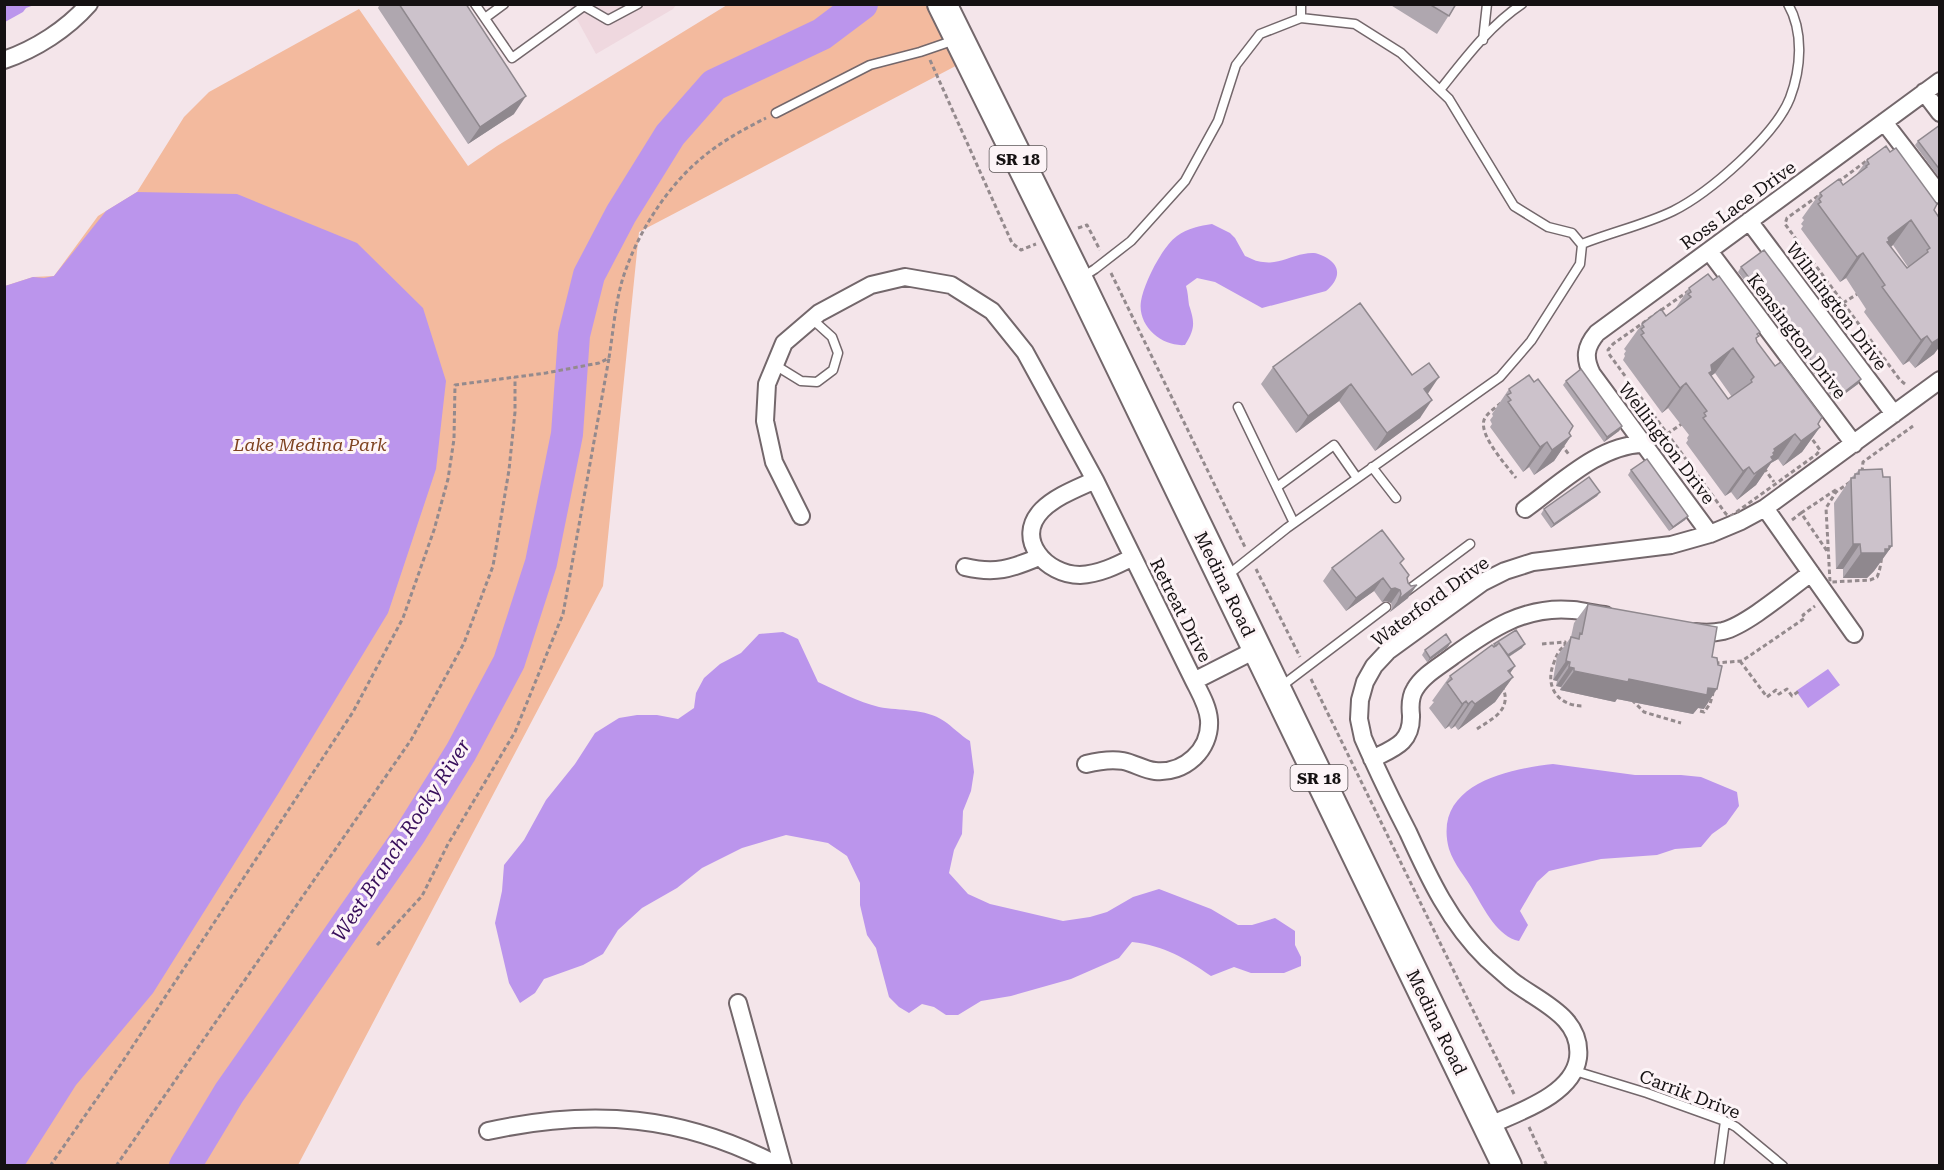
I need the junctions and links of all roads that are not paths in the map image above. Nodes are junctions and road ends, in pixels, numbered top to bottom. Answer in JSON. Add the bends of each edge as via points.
{"nodes":[{"id":1,"x":89,"y":4,"type":"edge"},
{"id":2,"x":475,"y":4,"type":"edge"},
{"id":3,"x":504,"y":4,"type":"edge"},
{"id":4,"x":638,"y":4,"type":"edge"},
{"id":5,"x":1301,"y":4,"type":"edge"},
{"id":6,"x":1487,"y":4,"type":"edge"},
{"id":7,"x":1522,"y":4,"type":"edge"},
{"id":8,"x":1788,"y":4,"type":"edge"},
{"id":9,"x":583,"y":5,"type":"edge"},
{"id":10,"x":943,"y":6,"type":"edge"},
{"id":11,"x":484,"y":18,"type":"junction"},
{"id":12,"x":1301,"y":18,"type":"junction"},
{"id":13,"x":958,"y":38,"type":"junction"},
{"id":14,"x":1483,"y":40,"type":"junction"},
{"id":15,"x":4,"y":60,"type":"edge"},
{"id":16,"x":1940,"y":81,"type":"edge"},
{"id":17,"x":1440,"y":90,"type":"junction"},
{"id":18,"x":1924,"y":92,"type":"junction"},
{"id":19,"x":776,"y":113,"type":"road end"},
{"id":20,"x":1940,"y":113,"type":"edge"},
{"id":21,"x":1884,"y":122,"type":"junction"},
{"id":22,"x":1940,"y":195,"type":"edge"},
{"id":23,"x":1749,"y":221,"type":"junction"},
{"id":24,"x":1582,"y":244,"type":"junction"},
{"id":25,"x":1709,"y":251,"type":"junction"},
{"id":26,"x":1078,"y":279,"type":"junction"},
{"id":27,"x":812,"y":319,"type":"junction"},
{"id":28,"x":775,"y":365,"type":"junction"},
{"id":29,"x":1592,"y":374,"type":"joint"},
{"id":30,"x":1940,"y":380,"type":"edge"},
{"id":31,"x":1238,"y":407,"type":"dead end"},
{"id":32,"x":1894,"y":414,"type":"junction"},
{"id":33,"x":1643,"y":444,"type":"junction"},
{"id":34,"x":1854,"y":444,"type":"junction"},
{"id":35,"x":1372,"y":467,"type":"junction"},
{"id":36,"x":1357,"y":478,"type":"junction"},
{"id":37,"x":1095,"y":480,"type":"junction"},
{"id":38,"x":1277,"y":487,"type":"junction"},
{"id":39,"x":1396,"y":498,"type":"dead end"},
{"id":40,"x":1765,"y":508,"type":"junction"},
{"id":41,"x":1526,"y":509,"type":"dead end"},
{"id":42,"x":801,"y":516,"type":"dead end"},
{"id":43,"x":1294,"y":523,"type":"junction"},
{"id":44,"x":1710,"y":534,"type":"junction"},
{"id":45,"x":1470,"y":544,"type":"dead end"},
{"id":46,"x":1039,"y":557,"type":"junction"},
{"id":47,"x":1133,"y":557,"type":"junction"},
{"id":48,"x":964,"y":567,"type":"dead end"},
{"id":49,"x":1811,"y":573,"type":"junction"},
{"id":50,"x":1223,"y":579,"type":"junction"},
{"id":51,"x":1404,"y":593,"type":"edge"},
{"id":52,"x":1386,"y":607,"type":"dead end"},
{"id":53,"x":1623,"y":619,"type":"edge"},
{"id":54,"x":1682,"y":630,"type":"edge"},
{"id":55,"x":1854,"y":634,"type":"dead end"},
{"id":56,"x":1257,"y":649,"type":"junction"},
{"id":57,"x":1194,"y":681,"type":"junction"},
{"id":58,"x":1276,"y":690,"type":"junction"},
{"id":59,"x":1372,"y":759,"type":"junction"},
{"id":60,"x":1086,"y":764,"type":"dead end"},
{"id":61,"x":738,"y":1003,"type":"dead end"},
{"id":62,"x":1575,"y":1071,"type":"junction"},
{"id":63,"x":1725,"y":1121,"type":"junction"},
{"id":64,"x":1488,"y":1126,"type":"junction"},
{"id":65,"x":488,"y":1131,"type":"dead end"},
{"id":66,"x":781,"y":1166,"type":"edge"},
{"id":67,"x":1507,"y":1166,"type":"edge"},
{"id":68,"x":1719,"y":1166,"type":"edge"},
{"id":69,"x":1783,"y":1166,"type":"edge"}],
"edges":[{"from":1,"to":15,"type":"street","via":[[59,31]]},
{"from":2,"to":11,"type":"lane"},
{"from":3,"to":11,"type":"lane"},
{"from":4,"to":9,"type":"lane","via":[[608,20]]},
{"from":5,"to":12,"type":"lane"},
{"from":6,"to":14,"type":"lane"},
{"from":7,"to":14,"type":"lane"},
{"from":8,"to":24,"type":"lane","via":[[1797,27],[1797,75],[1777,119],[1749,153],[1721,178],[1673,210]]},
{"from":9,"to":11,"type":"lane","via":[[512,58]]},
{"from":10,"to":13,"type":"highway","name":"Medina Road","number":"SR 18"},
{"from":12,"to":17,"type":"lane","via":[[1355,24],[1401,53]]},
{"from":12,"to":26,"type":"lane","via":[[1260,34],[1236,65],[1218,121],[1185,181],[1131,240]]},
{"from":13,"to":19,"type":"lane","via":[[870,65]]},
{"from":13,"to":26,"type":"highway","name":"Medina Road","number":"SR 18"},
{"from":14,"to":17,"type":"lane"},
{"from":16,"to":18,"type":"street","name":"Ross Lace Drive"},
{"from":17,"to":24,"type":"lane","via":[[1514,206],[1548,226],[1572,233]]},
{"from":18,"to":20,"type":"street"},
{"from":18,"to":21,"type":"street","name":"Ross Lace Drive"},
{"from":21,"to":22,"type":"street"},
{"from":21,"to":23,"type":"street","name":"Ross Lace Drive"},
{"from":23,"to":25,"type":"street","name":"Ross Lace Drive"},
{"from":23,"to":32,"type":"street","name":"Wilmington Drive"},
{"from":24,"to":35,"type":"lane","via":[[1580,264],[1531,341],[1500,377]]},
{"from":25,"to":29,"type":"street","name":"Ross Lace Drive","via":[[1597,333],[1586,353]]},
{"from":25,"to":34,"type":"street","name":"Kensington Drive"},
{"from":26,"to":50,"type":"highway","name":"Medina Road","number":"SR 18"},
{"from":27,"to":28,"type":"street","via":[[784,343]]},
{"from":27,"to":28,"type":"lane","via":[[832,337],[838,353],[833,370],[817,382],[801,381]]},
{"from":27,"to":37,"type":"street","name":"Retreat Drive","via":[[871,285],[905,277],[951,285],[992,311],[1025,352]]},
{"from":28,"to":42,"type":"street","via":[[767,384],[765,421],[774,462]]},
{"from":29,"to":33,"type":"street","name":"Wellington Drive"},
{"from":30,"to":32,"type":"street","name":"Waterford Drive"},
{"from":31,"to":38,"type":"lane"},
{"from":32,"to":34,"type":"street","name":"Waterford Drive"},
{"from":33,"to":41,"type":"street","via":[[1599,456]]},
{"from":33,"to":44,"type":"street","name":"Wellington Drive"},
{"from":34,"to":40,"type":"street","name":"Waterford Drive"},
{"from":35,"to":36,"type":"lane"},
{"from":35,"to":39,"type":"lane"},
{"from":36,"to":38,"type":"lane","via":[[1334,446]]},
{"from":36,"to":43,"type":"lane"},
{"from":37,"to":46,"type":"street","via":[[1041,511],[1032,534]]},
{"from":37,"to":47,"type":"street","name":"Retreat Drive"},
{"from":38,"to":43,"type":"lane"},
{"from":40,"to":44,"type":"street","name":"Waterford Drive"},
{"from":40,"to":49,"type":"street"},
{"from":43,"to":50,"type":"lane"},
{"from":44,"to":59,"type":"street","name":"Waterford Drive","via":[[1671,545],[1533,562],[1483,582],[1388,651],[1374,666],[1365,682],[1359,719]]},
{"from":45,"to":51,"type":"lane"},
{"from":46,"to":47,"type":"street","name":"Retreat Drive","via":[[1059,572],[1079,575],[1097,573]]},
{"from":46,"to":48,"type":"street","via":[[1000,571]]},
{"from":47,"to":57,"type":"street","name":"Retreat Drive"},
{"from":49,"to":54,"type":"street","via":[[1739,625],[1708,633]]},
{"from":49,"to":55,"type":"street"},
{"from":50,"to":56,"type":"highway","name":"Medina Road","number":"SR 18"},
{"from":52,"to":58,"type":"lane"},
{"from":53,"to":59,"type":"street","via":[[1574,609],[1551,609],[1504,622],[1421,680],[1410,703],[1408,736]]},
{"from":56,"to":57,"type":"street","name":"Retreat Drive"},
{"from":56,"to":58,"type":"highway","name":"Medina Road","number":"SR 18"},
{"from":57,"to":60,"type":"street","name":"Retreat Drive","via":[[1209,720],[1208,734],[1195,758],[1168,771],[1153,771],[1123,761]]},
{"from":58,"to":64,"type":"highway","name":"Medina Road","number":"SR 18"},
{"from":59,"to":62,"type":"street","name":"Waterford Drive","via":[[1430,879],[1463,933],[1511,980],[1563,1015],[1573,1029],[1578,1043]]},
{"from":61,"to":66,"type":"street"},
{"from":62,"to":63,"type":"lane","name":"Carrik Drive"},
{"from":62,"to":64,"type":"street","via":[[1557,1092]]},
{"from":63,"to":68,"type":"lane"},
{"from":63,"to":69,"type":"lane","name":"Carrik Drive"},
{"from":64,"to":67,"type":"highway","name":"Medina Road","number":"SR 18"},
{"from":65,"to":66,"type":"street","via":[[569,1118],[651,1122],[730,1143]]}]}
